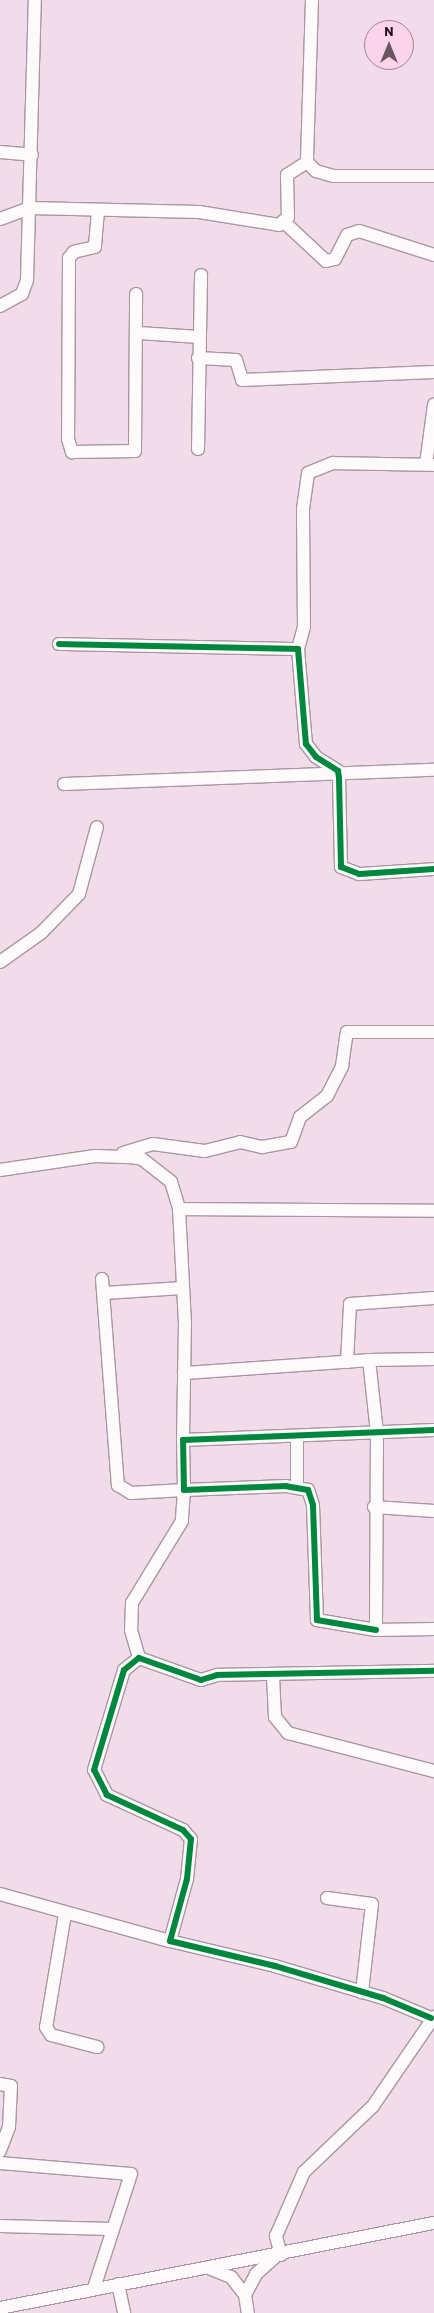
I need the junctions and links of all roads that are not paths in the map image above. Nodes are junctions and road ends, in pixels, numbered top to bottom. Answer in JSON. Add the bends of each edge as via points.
{"nodes":[{"id":1,"x":35,"y":0,"type":"edge"},
{"id":2,"x":312,"y":0,"type":"edge"},
{"id":3,"x":0,"y":152,"type":"edge"},
{"id":4,"x":32,"y":155,"type":"junction"},
{"id":5,"x":307,"y":162,"type":"junction"},
{"id":6,"x":434,"y":176,"type":"edge"},
{"id":7,"x":31,"y":208,"type":"junction"},
{"id":8,"x":98,"y":211,"type":"junction"},
{"id":9,"x":0,"y":219,"type":"edge"},
{"id":10,"x":284,"y":222,"type":"junction"},
{"id":11,"x":434,"y":255,"type":"edge"},
{"id":12,"x":201,"y":275,"type":"dead end"},
{"id":13,"x":136,"y":294,"type":"dead end"},
{"id":14,"x":0,"y":306,"type":"edge"},
{"id":15,"x":139,"y":333,"type":"junction"},
{"id":16,"x":199,"y":337,"type":"junction"},
{"id":17,"x":198,"y":358,"type":"junction"},
{"id":18,"x":434,"y":372,"type":"edge"},
{"id":19,"x":434,"y":405,"type":"edge"},
{"id":20,"x":198,"y":450,"type":"dead end"},
{"id":21,"x":430,"y":464,"type":"edge"},
{"id":22,"x":59,"y":644,"type":"dead end"},
{"id":23,"x":298,"y":649,"type":"junction"},
{"id":24,"x":434,"y":770,"type":"edge"},
{"id":25,"x":338,"y":771,"type":"junction"},
{"id":26,"x":64,"y":784,"type":"dead end"},
{"id":27,"x":97,"y":827,"type":"dead end"},
{"id":28,"x":434,"y":869,"type":"edge"},
{"id":29,"x":0,"y":962,"type":"edge"},
{"id":30,"x":434,"y":1032,"type":"edge"},
{"id":31,"x":114,"y":1156,"type":"junction"},
{"id":32,"x":0,"y":1170,"type":"edge"},
{"id":33,"x":178,"y":1209,"type":"junction"},
{"id":34,"x":434,"y":1211,"type":"edge"},
{"id":35,"x":102,"y":1279,"type":"dead end"},
{"id":36,"x":183,"y":1288,"type":"junction"},
{"id":37,"x":104,"y":1293,"type":"junction"},
{"id":38,"x":434,"y":1298,"type":"edge"},
{"id":39,"x":434,"y":1359,"type":"edge"},
{"id":40,"x":370,"y":1360,"type":"junction"},
{"id":41,"x":347,"y":1362,"type":"junction"},
{"id":42,"x":184,"y":1373,"type":"junction"},
{"id":43,"x":434,"y":1430,"type":"edge"},
{"id":44,"x":377,"y":1432,"type":"junction"},
{"id":45,"x":297,"y":1436,"type":"junction"},
{"id":46,"x":183,"y":1440,"type":"junction"},
{"id":47,"x":297,"y":1487,"type":"junction"},
{"id":48,"x":184,"y":1490,"type":"junction"},
{"id":49,"x":374,"y":1507,"type":"junction"},
{"id":50,"x":434,"y":1511,"type":"edge"},
{"id":51,"x":434,"y":1629,"type":"edge"},
{"id":52,"x":376,"y":1630,"type":"junction"},
{"id":53,"x":139,"y":1658,"type":"junction"},
{"id":54,"x":434,"y":1671,"type":"edge"},
{"id":55,"x":273,"y":1676,"type":"junction"},
{"id":56,"x":434,"y":1772,"type":"edge"},
{"id":57,"x":0,"y":1894,"type":"edge"},
{"id":58,"x":327,"y":1898,"type":"dead end"},
{"id":59,"x":65,"y":1914,"type":"junction"},
{"id":60,"x":170,"y":1941,"type":"junction"},
{"id":61,"x":362,"y":1992,"type":"junction"},
{"id":62,"x":432,"y":2018,"type":"edge"},
{"id":63,"x":97,"y":2047,"type":"dead end"},
{"id":64,"x":0,"y":2084,"type":"edge"},
{"id":65,"x":0,"y":2151,"type":"edge"},
{"id":66,"x":0,"y":2163,"type":"edge"},
{"id":67,"x":434,"y":2223,"type":"edge"},
{"id":68,"x":0,"y":2226,"type":"edge"},
{"id":69,"x":111,"y":2229,"type":"junction"},
{"id":70,"x":278,"y":2256,"type":"junction"},
{"id":71,"x":210,"y":2269,"type":"junction"},
{"id":72,"x":118,"y":2284,"type":"junction"},
{"id":73,"x":94,"y":2288,"type":"junction"},
{"id":74,"x":245,"y":2294,"type":"junction"},
{"id":75,"x":0,"y":2308,"type":"edge"},
{"id":76,"x":124,"y":2313,"type":"edge"},
{"id":77,"x":248,"y":2313,"type":"edge"}],
"edges":[{"from":1,"to":4,"type":"street"},
{"from":2,"to":5,"type":"street"},
{"from":3,"to":4,"type":"street"},
{"from":4,"to":7,"type":"street"},
{"from":5,"to":6,"type":"street","via":[[316,171],[333,176]]},
{"from":5,"to":10,"type":"street","via":[[287,174],[289,212]]},
{"from":7,"to":8,"type":"street"},
{"from":7,"to":9,"type":"street"},
{"from":7,"to":14,"type":"street","via":[[25,288],[12,303]]},
{"from":8,"to":10,"type":"street","via":[[199,212],[263,225]]},
{"from":8,"to":15,"type":"street","via":[[95,247],[74,252],[69,258],[68,439],[72,452],[135,451]]},
{"from":10,"to":11,"type":"street","via":[[326,261],[335,259],[347,235],[359,231]]},
{"from":12,"to":16,"type":"street"},
{"from":13,"to":15,"type":"street"},
{"from":15,"to":16,"type":"street"},
{"from":16,"to":17,"type":"street"},
{"from":17,"to":18,"type":"street","via":[[236,360],[242,380]]},
{"from":17,"to":20,"type":"street"},
{"from":19,"to":21,"type":"street"},
{"from":21,"to":23,"type":"street","via":[[333,463],[308,473],[303,508],[304,627]]},
{"from":22,"to":23,"type":"street"},
{"from":23,"to":25,"type":"street","via":[[306,744],[316,758]]},
{"from":24,"to":25,"type":"street"},
{"from":25,"to":26,"type":"street"},
{"from":25,"to":28,"type":"street","via":[[340,867],[359,874]]},
{"from":27,"to":29,"type":"street","via":[[79,894],[41,933]]},
{"from":30,"to":31,"type":"street","via":[[346,1032],[342,1066],[322,1102],[300,1117],[291,1142],[262,1147],[240,1142],[205,1150],[153,1144]]},
{"from":31,"to":32,"type":"street","via":[[22,1164]]},
{"from":31,"to":33,"type":"street","via":[[137,1158],[162,1173],[174,1187]]},
{"from":33,"to":34,"type":"street"},
{"from":33,"to":36,"type":"street"},
{"from":35,"to":37,"type":"street"},
{"from":36,"to":37,"type":"street"},
{"from":36,"to":42,"type":"street"},
{"from":37,"to":48,"type":"street","via":[[120,1490]]},
{"from":38,"to":41,"type":"street","via":[[350,1304]]},
{"from":39,"to":40,"type":"street"},
{"from":40,"to":41,"type":"street"},
{"from":40,"to":44,"type":"street"},
{"from":41,"to":42,"type":"street"},
{"from":42,"to":46,"type":"street"},
{"from":43,"to":44,"type":"street"},
{"from":44,"to":45,"type":"street"},
{"from":44,"to":49,"type":"street"},
{"from":45,"to":46,"type":"street"},
{"from":45,"to":47,"type":"street"},
{"from":46,"to":48,"type":"street"},
{"from":47,"to":48,"type":"street"},
{"from":47,"to":52,"type":"street","via":[[308,1490],[312,1505],[317,1620]]},
{"from":48,"to":53,"type":"street","via":[[182,1521],[132,1603],[131,1630]]},
{"from":49,"to":50,"type":"street"},
{"from":49,"to":52,"type":"street"},
{"from":51,"to":52,"type":"street"},
{"from":53,"to":55,"type":"street","via":[[201,1680],[217,1675]]},
{"from":53,"to":60,"type":"street","via":[[124,1670],[94,1770],[108,1795],[175,1826],[191,1839],[187,1879]]},
{"from":54,"to":55,"type":"street"},
{"from":55,"to":56,"type":"street","via":[[275,1717],[288,1733]]},
{"from":57,"to":59,"type":"street"},
{"from":58,"to":61,"type":"street","via":[[372,1904]]},
{"from":59,"to":60,"type":"street"},
{"from":59,"to":63,"type":"street","via":[[46,2027],[51,2035]]},
{"from":60,"to":61,"type":"street"},
{"from":61,"to":62,"type":"street"},
{"from":62,"to":70,"type":"street","via":[[373,2106],[304,2172],[276,2236]]},
{"from":64,"to":65,"type":"street","via":[[11,2086],[9,2127]]},
{"from":66,"to":69,"type":"street","via":[[131,2174]]},
{"from":67,"to":70,"type":"street"},
{"from":68,"to":69,"type":"street"},
{"from":69,"to":73,"type":"street"},
{"from":70,"to":71,"type":"street"},
{"from":70,"to":74,"type":"street","via":[[256,2274]]},
{"from":71,"to":72,"type":"street"},
{"from":71,"to":74,"type":"street","via":[[231,2276]]},
{"from":72,"to":73,"type":"street"},
{"from":72,"to":76,"type":"street"},
{"from":73,"to":75,"type":"street"},
{"from":74,"to":77,"type":"street"}]}
